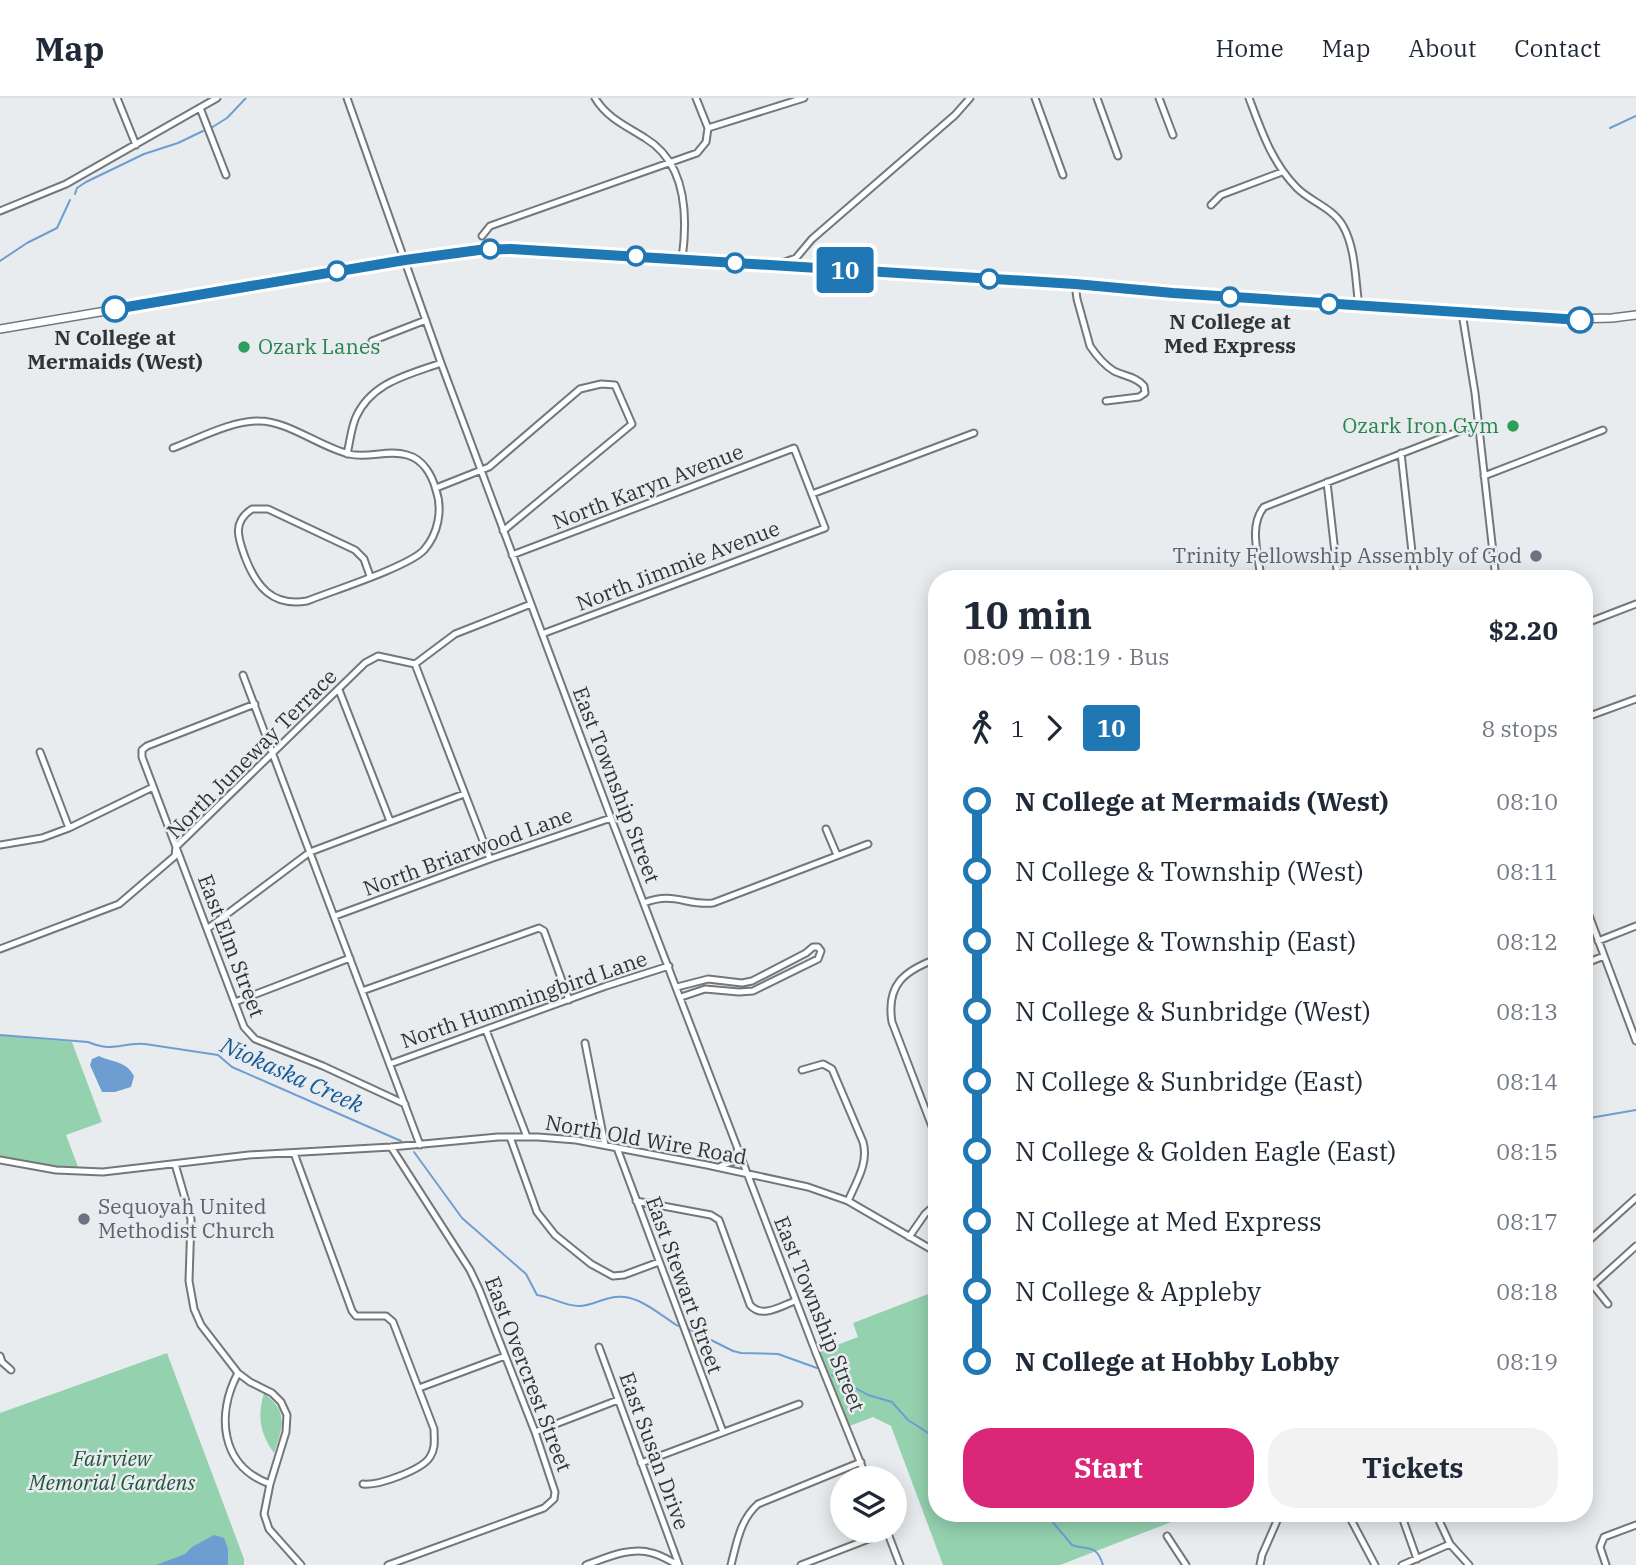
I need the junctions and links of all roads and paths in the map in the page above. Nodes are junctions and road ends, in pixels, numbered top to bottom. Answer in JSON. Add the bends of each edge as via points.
{"nodes":[{"id":1,"x":117,"y":98,"type":"edge"},
{"id":2,"x":217,"y":98,"type":"edge"},
{"id":3,"x":347,"y":98,"type":"edge"},
{"id":4,"x":595,"y":98,"type":"edge"},
{"id":5,"x":696,"y":98,"type":"edge"},
{"id":6,"x":804,"y":98,"type":"edge"},
{"id":7,"x":970,"y":98,"type":"edge"},
{"id":8,"x":1035,"y":98,"type":"edge"},
{"id":9,"x":1097,"y":98,"type":"edge"},
{"id":10,"x":1159,"y":98,"type":"edge"},
{"id":11,"x":1249,"y":98,"type":"edge"},
{"id":12,"x":200,"y":108,"type":"junction"},
{"id":13,"x":708,"y":128,"type":"junction"},
{"id":14,"x":1173,"y":135,"type":"dead end"},
{"id":15,"x":136,"y":145,"type":"junction"},
{"id":16,"x":1118,"y":156,"type":"dead end"},
{"id":17,"x":670,"y":164,"type":"junction"},
{"id":18,"x":1282,"y":172,"type":"junction"},
{"id":19,"x":226,"y":175,"type":"dead end"},
{"id":20,"x":1063,"y":175,"type":"dead end"},
{"id":21,"x":1211,"y":205,"type":"dead end"},
{"id":22,"x":0,"y":211,"type":"edge"},
{"id":23,"x":482,"y":236,"type":"dead end"},
{"id":24,"x":806,"y":246,"type":"junction"},
{"id":25,"x":682,"y":259,"type":"junction"},
{"id":26,"x":405,"y":260,"type":"junction"},
{"id":27,"x":773,"y":266,"type":"junction"},
{"id":28,"x":804,"y":268,"type":"junction"},
{"id":29,"x":1075,"y":284,"type":"junction"},
{"id":30,"x":1359,"y":306,"type":"junction"},
{"id":31,"x":1462,"y":313,"type":"junction"},
{"id":32,"x":1636,"y":315,"type":"edge"},
{"id":33,"x":426,"y":320,"type":"junction"},
{"id":34,"x":0,"y":329,"type":"edge"},
{"id":35,"x":372,"y":341,"type":"dead end"},
{"id":36,"x":441,"y":363,"type":"junction"},
{"id":37,"x":1106,"y":401,"type":"dead end"},
{"id":38,"x":1479,"y":426,"type":"junction"},
{"id":39,"x":1603,"y":430,"type":"dead end"},
{"id":40,"x":974,"y":433,"type":"dead end"},
{"id":41,"x":173,"y":448,"type":"dead end"},
{"id":42,"x":1401,"y":453,"type":"junction"},
{"id":43,"x":347,"y":454,"type":"junction"},
{"id":44,"x":481,"y":472,"type":"junction"},
{"id":45,"x":1484,"y":476,"type":"junction"},
{"id":46,"x":1326,"y":482,"type":"junction"},
{"id":47,"x":436,"y":488,"type":"junction"},
{"id":48,"x":811,"y":494,"type":"junction"},
{"id":49,"x":503,"y":531,"type":"junction"},
{"id":50,"x":512,"y":555,"type":"junction"},
{"id":51,"x":1260,"y":570,"type":"edge"},
{"id":52,"x":1337,"y":570,"type":"edge"},
{"id":53,"x":1414,"y":570,"type":"edge"},
{"id":54,"x":1495,"y":570,"type":"edge"},
{"id":55,"x":370,"y":576,"type":"junction"},
{"id":56,"x":531,"y":604,"type":"junction"},
{"id":57,"x":1636,"y":604,"type":"edge"},
{"id":58,"x":1593,"y":621,"type":"edge"},
{"id":59,"x":542,"y":634,"type":"junction"},
{"id":60,"x":415,"y":664,"type":"junction"},
{"id":61,"x":243,"y":675,"type":"dead end"},
{"id":62,"x":339,"y":691,"type":"junction"},
{"id":63,"x":1636,"y":699,"type":"edge"},
{"id":64,"x":255,"y":704,"type":"junction"},
{"id":65,"x":1593,"y":715,"type":"edge"},
{"id":66,"x":40,"y":752,"type":"dead end"},
{"id":67,"x":272,"y":753,"type":"junction"},
{"id":68,"x":153,"y":787,"type":"junction"},
{"id":69,"x":464,"y":794,"type":"junction"},
{"id":70,"x":611,"y":818,"type":"junction"},
{"id":71,"x":390,"y":821,"type":"junction"},
{"id":72,"x":69,"y":828,"type":"junction"},
{"id":73,"x":826,"y":828,"type":"dead end"},
{"id":74,"x":868,"y":844,"type":"dead end"},
{"id":75,"x":0,"y":845,"type":"edge"},
{"id":76,"x":176,"y":847,"type":"junction"},
{"id":77,"x":310,"y":852,"type":"junction"},
{"id":78,"x":837,"y":855,"type":"junction"},
{"id":79,"x":490,"y":859,"type":"junction"},
{"id":80,"x":644,"y":903,"type":"junction"},
{"id":81,"x":335,"y":916,"type":"junction"},
{"id":82,"x":1636,"y":926,"type":"edge"},
{"id":83,"x":1593,"y":927,"type":"edge"},
{"id":84,"x":206,"y":929,"type":"junction"},
{"id":85,"x":1598,"y":941,"type":"junction"},
{"id":86,"x":0,"y":949,"type":"edge"},
{"id":87,"x":1604,"y":956,"type":"junction"},
{"id":88,"x":350,"y":958,"type":"junction"},
{"id":89,"x":1593,"y":960,"type":"edge"},
{"id":90,"x":928,"y":962,"type":"edge"},
{"id":91,"x":669,"y":966,"type":"junction"},
{"id":92,"x":677,"y":987,"type":"junction"},
{"id":93,"x":362,"y":991,"type":"junction"},
{"id":94,"x":681,"y":997,"type":"junction"},
{"id":95,"x":569,"y":1000,"type":"junction"},
{"id":96,"x":235,"y":1002,"type":"junction"},
{"id":97,"x":486,"y":1030,"type":"junction"},
{"id":98,"x":1636,"y":1041,"type":"edge"},
{"id":99,"x":585,"y":1043,"type":"dead end"},
{"id":100,"x":390,"y":1065,"type":"junction"},
{"id":101,"x":802,"y":1070,"type":"dead end"},
{"id":102,"x":405,"y":1104,"type":"junction"},
{"id":103,"x":928,"y":1116,"type":"edge"},
{"id":104,"x":510,"y":1137,"type":"junction"},
{"id":105,"x":527,"y":1137,"type":"junction"},
{"id":106,"x":420,"y":1144,"type":"junction"},
{"id":107,"x":737,"y":1144,"type":"junction"},
{"id":108,"x":605,"y":1145,"type":"junction"},
{"id":109,"x":391,"y":1147,"type":"junction"},
{"id":110,"x":617,"y":1148,"type":"junction"},
{"id":111,"x":294,"y":1153,"type":"junction"},
{"id":112,"x":0,"y":1160,"type":"edge"},
{"id":113,"x":175,"y":1164,"type":"junction"},
{"id":114,"x":714,"y":1166,"type":"junction"},
{"id":115,"x":747,"y":1173,"type":"junction"},
{"id":116,"x":1636,"y":1198,"type":"edge"},
{"id":117,"x":636,"y":1201,"type":"junction"},
{"id":118,"x":848,"y":1201,"type":"junction"},
{"id":119,"x":928,"y":1211,"type":"edge"},
{"id":120,"x":909,"y":1237,"type":"junction"},
{"id":121,"x":1593,"y":1237,"type":"edge"},
{"id":122,"x":1636,"y":1246,"type":"edge"},
{"id":123,"x":928,"y":1248,"type":"edge"},
{"id":124,"x":659,"y":1262,"type":"junction"},
{"id":125,"x":1593,"y":1285,"type":"joint"},
{"id":126,"x":796,"y":1301,"type":"junction"},
{"id":127,"x":1608,"y":1304,"type":"dead end"},
{"id":128,"x":599,"y":1347,"type":"dead end"},
{"id":129,"x":0,"y":1356,"type":"edge"},
{"id":130,"x":505,"y":1356,"type":"junction"},
{"id":131,"x":11,"y":1370,"type":"dead end"},
{"id":132,"x":238,"y":1373,"type":"junction"},
{"id":133,"x":419,"y":1388,"type":"junction"},
{"id":134,"x":618,"y":1400,"type":"junction"},
{"id":135,"x":799,"y":1404,"type":"dead end"},
{"id":136,"x":535,"y":1432,"type":"junction"},
{"id":137,"x":723,"y":1432,"type":"junction"},
{"id":138,"x":861,"y":1462,"type":"junction"},
{"id":139,"x":641,"y":1463,"type":"junction"},
{"id":140,"x":862,"y":1466,"type":"edge"},
{"id":141,"x":270,"y":1484,"type":"junction"},
{"id":142,"x":363,"y":1484,"type":"dead end"},
{"id":143,"x":1276,"y":1522,"type":"edge"},
{"id":144,"x":1352,"y":1522,"type":"edge"},
{"id":145,"x":1404,"y":1522,"type":"edge"},
{"id":146,"x":1440,"y":1522,"type":"edge"},
{"id":147,"x":1636,"y":1525,"type":"edge"},
{"id":148,"x":1167,"y":1536,"type":"dead end"},
{"id":149,"x":858,"y":1543,"type":"edge"},
{"id":150,"x":891,"y":1543,"type":"edge"},
{"id":151,"x":1450,"y":1544,"type":"junction"},
{"id":152,"x":608,"y":1557,"type":"junction"},
{"id":153,"x":1417,"y":1559,"type":"junction"},
{"id":154,"x":301,"y":1565,"type":"edge"},
{"id":155,"x":388,"y":1565,"type":"edge"},
{"id":156,"x":586,"y":1565,"type":"edge"},
{"id":157,"x":612,"y":1565,"type":"edge"},
{"id":158,"x":678,"y":1565,"type":"edge"},
{"id":159,"x":731,"y":1565,"type":"edge"},
{"id":160,"x":800,"y":1565,"type":"edge"},
{"id":161,"x":900,"y":1565,"type":"edge"},
{"id":162,"x":1186,"y":1565,"type":"edge"},
{"id":163,"x":1260,"y":1565,"type":"edge"},
{"id":164,"x":1375,"y":1565,"type":"edge"},
{"id":165,"x":1402,"y":1565,"type":"edge"},
{"id":166,"x":1469,"y":1565,"type":"edge"},
{"id":167,"x":1606,"y":1565,"type":"edge"}],
"edges":[{"from":1,"to":15,"type":"street"},
{"from":2,"to":12,"type":"street"},
{"from":3,"to":26,"type":"street","name":"East Township Street"},
{"from":4,"to":17,"type":"street","via":[[605,112],[656,146]]},
{"from":5,"to":13,"type":"street"},
{"from":6,"to":13,"type":"street"},
{"from":7,"to":24,"type":"street"},
{"from":8,"to":20,"type":"street"},
{"from":9,"to":16,"type":"street"},
{"from":10,"to":14,"type":"street"},
{"from":11,"to":18,"type":"street"},
{"from":12,"to":15,"type":"street"},
{"from":12,"to":19,"type":"street"},
{"from":13,"to":17,"type":"street","via":[[701,150]]},
{"from":15,"to":22,"type":"street","via":[[66,184]]},
{"from":17,"to":23,"type":"street","via":[[490,226]]},
{"from":17,"to":25,"type":"street","via":[[685,203]]},
{"from":18,"to":21,"type":"street","via":[[1222,195]]},
{"from":18,"to":30,"type":"street","via":[[1343,226]]},
{"from":24,"to":27,"type":"street","via":[[796,258]]},
{"from":24,"to":28,"type":"street"},
{"from":25,"to":26,"type":"main road","via":[[511,249]]},
{"from":25,"to":27,"type":"main road"},
{"from":26,"to":33,"type":"street","name":"East Township Street"},
{"from":26,"to":34,"type":"main road"},
{"from":27,"to":28,"type":"main road"},
{"from":28,"to":29,"type":"main road"},
{"from":29,"to":30,"type":"main road"},
{"from":29,"to":37,"type":"street","via":[[1094,353],[1144,386],[1139,397]]},
{"from":30,"to":31,"type":"main road"},
{"from":31,"to":32,"type":"main road","via":[[1570,320]]},
{"from":31,"to":38,"type":"street"},
{"from":33,"to":35,"type":"street"},
{"from":33,"to":36,"type":"street","name":"East Township Street"},
{"from":36,"to":43,"type":"street","via":[[376,390],[355,419]]},
{"from":36,"to":44,"type":"street","name":"East Township Street"},
{"from":38,"to":42,"type":"street"},
{"from":38,"to":45,"type":"street"},
{"from":39,"to":45,"type":"street"},
{"from":40,"to":48,"type":"street"},
{"from":41,"to":43,"type":"street","via":[[259,421]]},
{"from":42,"to":46,"type":"street"},
{"from":42,"to":53,"type":"street"},
{"from":43,"to":47,"type":"street","via":[[405,454],[428,471]]},
{"from":44,"to":47,"type":"street"},
{"from":44,"to":49,"type":"street","name":"East Township Street"},
{"from":44,"to":49,"type":"street","via":[[584,387],[615,385],[632,424]]},
{"from":45,"to":54,"type":"street"},
{"from":46,"to":51,"type":"street","via":[[1261,511],[1255,527]]},
{"from":46,"to":52,"type":"street"},
{"from":47,"to":55,"type":"street","via":[[441,506],[438,522],[422,552]]},
{"from":48,"to":50,"type":"street","name":"North Karyn Avenue","via":[[794,448]]},
{"from":48,"to":59,"type":"street","name":"North Jimmie Avenue","via":[[825,528]]},
{"from":49,"to":50,"type":"street","name":"East Township Street"},
{"from":50,"to":56,"type":"street","name":"East Township Street"},
{"from":55,"to":55,"type":"street","via":[[355,550],[262,508],[252,509],[238,525],[254,579],[268,593],[289,601],[307,601]]},
{"from":56,"to":59,"type":"street","name":"East Township Street"},
{"from":56,"to":60,"type":"street","via":[[454,634]]},
{"from":57,"to":58,"type":"street"},
{"from":59,"to":70,"type":"street","name":"East Township Street"},
{"from":60,"to":62,"type":"street","name":"North Juneway Terrace","via":[[378,656]]},
{"from":60,"to":69,"type":"street"},
{"from":61,"to":64,"type":"street"},
{"from":62,"to":67,"type":"street","name":"North Juneway Terrace"},
{"from":62,"to":71,"type":"street"},
{"from":63,"to":65,"type":"street"},
{"from":64,"to":67,"type":"street"},
{"from":64,"to":68,"type":"street","name":"East Elm Street","via":[[144,748],[142,757]]},
{"from":66,"to":72,"type":"street"},
{"from":67,"to":76,"type":"street","name":"North Juneway Terrace"},
{"from":67,"to":77,"type":"street"},
{"from":68,"to":72,"type":"street"},
{"from":68,"to":76,"type":"street","name":"East Elm Street"},
{"from":69,"to":71,"type":"street"},
{"from":69,"to":79,"type":"street"},
{"from":70,"to":79,"type":"street","name":"North Briarwood Lane"},
{"from":70,"to":80,"type":"street","name":"East Township Street"},
{"from":71,"to":77,"type":"street"},
{"from":72,"to":75,"type":"street"},
{"from":73,"to":78,"type":"street"},
{"from":74,"to":78,"type":"street"},
{"from":76,"to":84,"type":"street","name":"East Elm Street"},
{"from":76,"to":86,"type":"street","name":"North Juneway Terrace","via":[[175,856],[119,904]]},
{"from":77,"to":81,"type":"street"},
{"from":77,"to":84,"type":"street"},
{"from":78,"to":80,"type":"street","via":[[713,903],[663,897]]},
{"from":79,"to":81,"type":"street","name":"North Briarwood Lane"},
{"from":80,"to":91,"type":"street","name":"East Township Street"},
{"from":81,"to":88,"type":"street"},
{"from":82,"to":85,"type":"street"},
{"from":83,"to":85,"type":"street"},
{"from":84,"to":96,"type":"street","name":"East Elm Street"},
{"from":85,"to":87,"type":"street"},
{"from":87,"to":89,"type":"street"},
{"from":87,"to":98,"type":"street"},
{"from":88,"to":93,"type":"street"},
{"from":88,"to":96,"type":"street"},
{"from":90,"to":103,"type":"street","via":[[904,975],[891,1005],[892,1022]]},
{"from":91,"to":92,"type":"street","name":"East Township Street"},
{"from":91,"to":95,"type":"street","name":"North Hummingbird Lane"},
{"from":92,"to":94,"type":"street","name":"East Township Street"},
{"from":92,"to":94,"type":"street","via":[[708,979],[752,981],[813,947],[821,951],[818,959],[757,989],[705,989]]},
{"from":93,"to":95,"type":"street","via":[[539,928]]},
{"from":93,"to":100,"type":"street"},
{"from":94,"to":107,"type":"street","name":"East Township Street"},
{"from":95,"to":97,"type":"street","name":"North Hummingbird Lane"},
{"from":96,"to":102,"type":"street","name":"East Elm Street","via":[[244,1027],[255,1039]]},
{"from":97,"to":100,"type":"street","name":"North Hummingbird Lane"},
{"from":97,"to":105,"type":"street"},
{"from":99,"to":108,"type":"street"},
{"from":100,"to":102,"type":"street"},
{"from":101,"to":118,"type":"street","via":[[823,1064],[832,1069],[863,1142],[864,1165]]},
{"from":102,"to":106,"type":"street"},
{"from":104,"to":105,"type":"street","name":"North Old Wire Road"},
{"from":104,"to":106,"type":"street","name":"North Old Wire Road"},
{"from":104,"to":124,"type":"street","via":[[537,1212],[555,1235],[613,1276]]},
{"from":105,"to":108,"type":"street","name":"North Old Wire Road"},
{"from":106,"to":109,"type":"street","name":"North Old Wire Road"},
{"from":107,"to":114,"type":"street","via":[[734,1161]]},
{"from":107,"to":115,"type":"street","name":"East Township Street"},
{"from":108,"to":110,"type":"street","name":"North Old Wire Road"},
{"from":109,"to":111,"type":"street","name":"North Old Wire Road"},
{"from":109,"to":130,"type":"street","name":"East Overcrest Street","via":[[470,1270]]},
{"from":110,"to":114,"type":"street","name":"North Old Wire Road"},
{"from":110,"to":117,"type":"street","name":"East Stewart Street"},
{"from":111,"to":113,"type":"street","name":"North Old Wire Road"},
{"from":111,"to":133,"type":"street","via":[[352,1311],[356,1317],[386,1316],[393,1322]]},
{"from":112,"to":113,"type":"street","name":"North Old Wire Road","via":[[72,1172]]},
{"from":113,"to":132,"type":"street","via":[[191,1219],[188,1281],[194,1309]]},
{"from":114,"to":115,"type":"street","name":"North Old Wire Road"},
{"from":115,"to":118,"type":"street","name":"North Old Wire Road"},
{"from":115,"to":126,"type":"street","name":"East Township Street"},
{"from":116,"to":121,"type":"street"},
{"from":117,"to":124,"type":"street","name":"East Stewart Street"},
{"from":117,"to":126,"type":"street","via":[[719,1220],[755,1310],[760,1313]]},
{"from":118,"to":120,"type":"street","name":"North Old Wire Road"},
{"from":119,"to":120,"type":"street"},
{"from":120,"to":123,"type":"street","name":"North Old Wire Road"},
{"from":122,"to":125,"type":"street"},
{"from":124,"to":137,"type":"street","name":"East Stewart Street"},
{"from":125,"to":127,"type":"street"},
{"from":126,"to":138,"type":"street","name":"East Township Street"},
{"from":128,"to":134,"type":"street","name":"East Susan Drive"},
{"from":129,"to":131,"type":"street"},
{"from":130,"to":133,"type":"street"},
{"from":130,"to":136,"type":"street","name":"East Overcrest Street"},
{"from":132,"to":141,"type":"street","via":[[226,1402],[227,1438],[250,1474]]},
{"from":132,"to":141,"type":"street","via":[[272,1393],[287,1415]]},
{"from":133,"to":142,"type":"street","via":[[434,1429],[430,1458],[373,1486]]},
{"from":134,"to":136,"type":"street"},
{"from":134,"to":139,"type":"street","name":"East Susan Drive"},
{"from":135,"to":137,"type":"street"},
{"from":136,"to":155,"type":"street","name":"East Overcrest Street","via":[[554,1485],[550,1505]]},
{"from":137,"to":139,"type":"street"},
{"from":138,"to":140,"type":"street","name":"East Township Street"},
{"from":138,"to":159,"type":"street","via":[[758,1504],[743,1522]]},
{"from":139,"to":158,"type":"street","name":"East Susan Drive"},
{"from":141,"to":154,"type":"street","via":[[264,1514],[269,1529]]},
{"from":143,"to":163,"type":"street"},
{"from":144,"to":164,"type":"street"},
{"from":145,"to":153,"type":"street"},
{"from":146,"to":151,"type":"street"},
{"from":147,"to":167,"type":"street","via":[[1604,1537],[1600,1547]]},
{"from":148,"to":162,"type":"street"},
{"from":149,"to":160,"type":"street"},
{"from":150,"to":161,"type":"street"},
{"from":151,"to":153,"type":"street"},
{"from":151,"to":166,"type":"street"},
{"from":152,"to":156,"type":"street"},
{"from":152,"to":157,"type":"street"},
{"from":152,"to":158,"type":"street","via":[[652,1552]]},
{"from":153,"to":165,"type":"street"}]}
